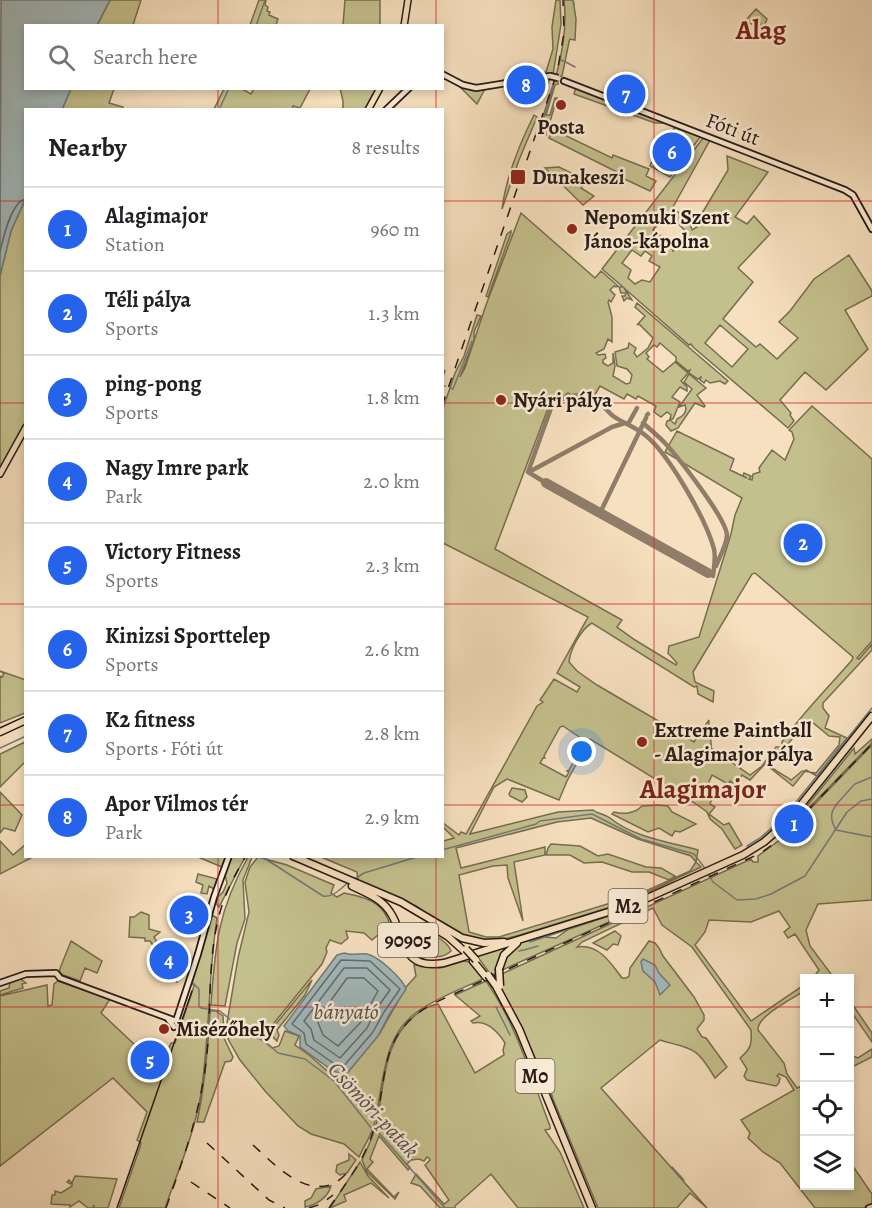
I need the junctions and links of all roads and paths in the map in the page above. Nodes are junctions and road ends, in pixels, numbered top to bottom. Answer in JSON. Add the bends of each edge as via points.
{"nodes":[{"id":1,"x":408,"y":0,"type":"edge"},
{"id":2,"x":404,"y":24,"type":"edge"},
{"id":3,"x":444,"y":75,"type":"edge"},
{"id":4,"x":379,"y":90,"type":"edge"},
{"id":5,"x":407,"y":90,"type":"edge"},
{"id":6,"x":369,"y":108,"type":"edge"},
{"id":7,"x":388,"y":108,"type":"edge"},
{"id":8,"x":872,"y":229,"type":"edge"},
{"id":9,"x":24,"y":431,"type":"edge"},
{"id":10,"x":0,"y":474,"type":"edge"},
{"id":11,"x":872,"y":714,"type":"edge"},
{"id":12,"x":24,"y":719,"type":"edge"},
{"id":13,"x":0,"y":730,"type":"edge"},
{"id":14,"x":230,"y":858,"type":"edge"},
{"id":15,"x":292,"y":858,"type":"edge"},
{"id":16,"x":297,"y":858,"type":"edge"},
{"id":17,"x":706,"y":871,"type":"junction"},
{"id":18,"x":343,"y":880,"type":"junction"},
{"id":19,"x":354,"y":884,"type":"junction"},
{"id":20,"x":430,"y":919,"type":"junction"},
{"id":21,"x":447,"y":936,"type":"junction"},
{"id":22,"x":531,"y":937,"type":"junction"},
{"id":23,"x":513,"y":940,"type":"junction"},
{"id":24,"x":470,"y":955,"type":"junction"},
{"id":25,"x":0,"y":983,"type":"edge"},
{"id":26,"x":497,"y":987,"type":"junction"},
{"id":27,"x":179,"y":1012,"type":"junction"},
{"id":28,"x":166,"y":1017,"type":"junction"},
{"id":29,"x":174,"y":1027,"type":"dead end"},
{"id":30,"x":590,"y":1208,"type":"edge"}],
"edges":[{"from":1,"to":2,"type":"main road"},
{"from":3,"to":8,"type":"main road","name":"Fóti út","bridge":true,"via":[[476,88],[550,76],[561,79],[845,190],[853,195]]},
{"from":4,"to":6,"type":"main road"},
{"from":5,"to":7,"type":"main road"},
{"from":9,"to":10,"type":"main road"},
{"from":11,"to":17,"type":"highway","number":"M2","via":[[780,828],[749,851]]},
{"from":12,"to":13,"type":"highway"},
{"from":14,"to":27,"type":"main road","via":[[213,897]]},
{"from":15,"to":18,"type":"highway","number":"M0"},
{"from":16,"to":18,"type":"highway","number":"M0"},
{"from":17,"to":22,"type":"highway","number":"M2","via":[[634,904]]},
{"from":17,"to":23,"type":"highway","number":"M2","via":[[633,902]]},
{"from":18,"to":19,"type":"highway","number":"M0"},
{"from":19,"to":20,"type":"highway","number":"M0","via":[[401,902]]},
{"from":19,"to":21,"type":"highway","number":"M0","via":[[413,912]]},
{"from":19,"to":24,"type":"highway","via":[[386,907],[403,945],[416,959],[437,964]]},
{"from":20,"to":23,"type":"highway","via":[[469,940]]},
{"from":20,"to":24,"type":"highway","number":"M0"},
{"from":21,"to":24,"type":"highway","number":"M0"},
{"from":21,"to":24,"type":"highway","number":"90905","via":[[431,927],[422,927],[410,934],[409,945],[416,955],[429,961]]},
{"from":22,"to":24,"type":"highway","number":"M2"},
{"from":22,"to":26,"type":"highway","bridge":true,"via":[[509,949],[503,957]]},
{"from":23,"to":24,"type":"highway","number":"M2"},
{"from":24,"to":26,"type":"highway","number":"M0","bridge":true},
{"from":25,"to":28,"type":"main road","via":[[43,973]]},
{"from":26,"to":30,"type":"highway","number":"M0"},
{"from":26,"to":30,"type":"highway","number":"M0","via":[[522,1037]]},
{"from":27,"to":28,"type":"main road"},
{"from":27,"to":28,"type":"main road","via":[[176,1021]]},
{"from":28,"to":29,"type":"main road"}]}
